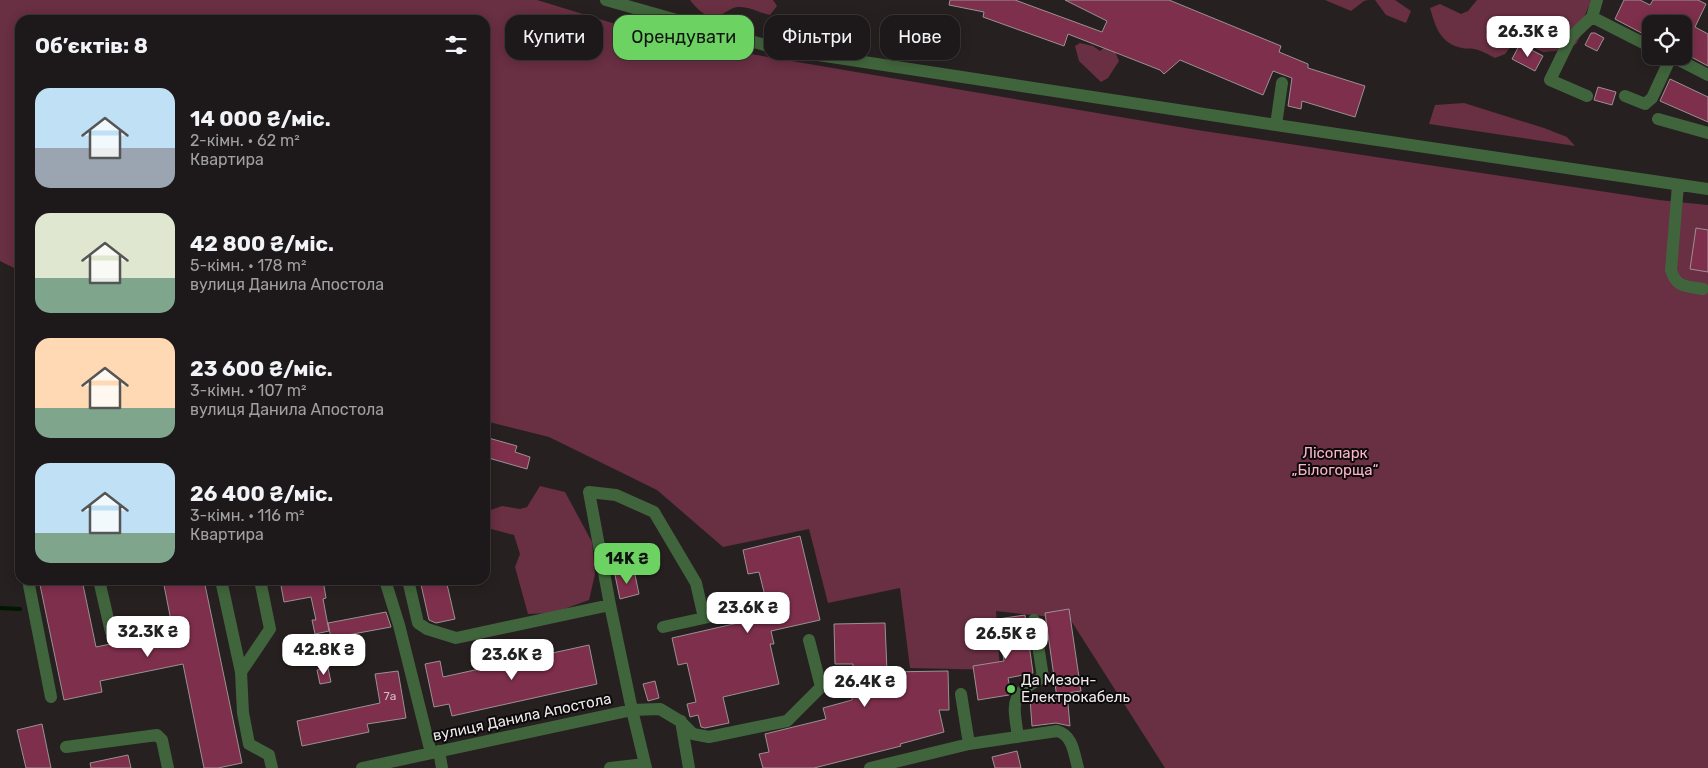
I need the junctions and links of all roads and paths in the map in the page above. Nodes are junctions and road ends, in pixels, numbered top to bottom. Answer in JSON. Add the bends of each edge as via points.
{"nodes":[{"id":1,"x":606,"y":0,"type":"edge"},
{"id":2,"x":1597,"y":0,"type":"edge"},
{"id":3,"x":1592,"y":17,"type":"junction"},
{"id":4,"x":1642,"y":42,"type":"edge"},
{"id":5,"x":1667,"y":65,"type":"edge"},
{"id":6,"x":1689,"y":65,"type":"edge"},
{"id":7,"x":1708,"y":75,"type":"edge"},
{"id":8,"x":1282,"y":83,"type":"dead end"},
{"id":9,"x":1586,"y":96,"type":"dead end"},
{"id":10,"x":1625,"y":96,"type":"dead end"},
{"id":11,"x":1658,"y":119,"type":"dead end"},
{"id":12,"x":1276,"y":125,"type":"junction"},
{"id":13,"x":1708,"y":133,"type":"edge"},
{"id":14,"x":1678,"y":185,"type":"junction"},
{"id":15,"x":1708,"y":188,"type":"edge"},
{"id":16,"x":1703,"y":289,"type":"dead end"},
{"id":17,"x":29,"y":585,"type":"edge"},
{"id":18,"x":100,"y":585,"type":"edge"},
{"id":19,"x":222,"y":585,"type":"edge"},
{"id":20,"x":261,"y":585,"type":"edge"},
{"id":21,"x":387,"y":585,"type":"edge"},
{"id":22,"x":409,"y":585,"type":"edge"},
{"id":23,"x":610,"y":605,"type":"junction"},
{"id":24,"x":756,"y":607,"type":"dead end"},
{"id":25,"x":704,"y":618,"type":"junction"},
{"id":26,"x":1034,"y":620,"type":"dead end"},
{"id":27,"x":663,"y":627,"type":"dead end"},
{"id":28,"x":111,"y":632,"type":"dead end"},
{"id":29,"x":809,"y":640,"type":"dead end"},
{"id":30,"x":240,"y":672,"type":"junction"},
{"id":31,"x":961,"y":694,"type":"dead end"},
{"id":32,"x":51,"y":697,"type":"dead end"},
{"id":33,"x":632,"y":710,"type":"junction"},
{"id":34,"x":680,"y":721,"type":"junction"},
{"id":35,"x":1018,"y":737,"type":"junction"},
{"id":36,"x":970,"y":744,"type":"junction"},
{"id":37,"x":66,"y":748,"type":"dead end"},
{"id":38,"x":435,"y":752,"type":"junction"},
{"id":39,"x":645,"y":766,"type":"edge"},
{"id":40,"x":168,"y":768,"type":"edge"},
{"id":41,"x":272,"y":768,"type":"edge"},
{"id":42,"x":362,"y":768,"type":"edge"},
{"id":43,"x":442,"y":768,"type":"edge"},
{"id":44,"x":610,"y":768,"type":"edge"},
{"id":45,"x":689,"y":768,"type":"edge"},
{"id":46,"x":870,"y":768,"type":"edge"},
{"id":47,"x":1078,"y":768,"type":"edge"}],
"edges":[{"from":1,"to":12,"type":"street","via":[[779,49]]},
{"from":2,"to":3,"type":"street"},
{"from":3,"to":4,"type":"street"},
{"from":3,"to":9,"type":"street","via":[[1572,37],[1550,80]]},
{"from":5,"to":10,"type":"street","via":[[1652,98],[1645,104]]},
{"from":6,"to":7,"type":"street"},
{"from":8,"to":12,"type":"street"},
{"from":11,"to":13,"type":"street"},
{"from":12,"to":14,"type":"street"},
{"from":14,"to":15,"type":"street"},
{"from":14,"to":16,"type":"street","via":[[1673,279],[1679,284]]},
{"from":17,"to":32,"type":"street"},
{"from":18,"to":28,"type":"street"},
{"from":19,"to":30,"type":"street"},
{"from":20,"to":30,"type":"street","via":[[270,629]]},
{"from":21,"to":38,"type":"street"},
{"from":22,"to":23,"type":"street","via":[[418,623],[456,638]]},
{"from":23,"to":25,"type":"street","via":[[589,492],[616,495],[654,512],[696,583]]},
{"from":23,"to":33,"type":"street"},
{"from":24,"to":25,"type":"street"},
{"from":25,"to":27,"type":"street"},
{"from":26,"to":35,"type":"street","via":[[1043,677],[1023,688],[1013,705]]},
{"from":29,"to":34,"type":"street","via":[[821,687],[787,721],[709,737],[693,734]]},
{"from":30,"to":41,"type":"street","via":[[249,744],[269,755]]},
{"from":31,"to":36,"type":"street"},
{"from":33,"to":34,"type":"street","via":[[660,709]]},
{"from":33,"to":38,"type":"street","name":"вулиця Данила Апостола"},
{"from":33,"to":39,"type":"street","name":"вулиця Данила Апостола"},
{"from":34,"to":45,"type":"street"},
{"from":35,"to":36,"type":"street"},
{"from":35,"to":47,"type":"street","via":[[1057,731],[1064,733],[1069,738]]},
{"from":36,"to":46,"type":"street"},
{"from":37,"to":40,"type":"street","via":[[156,735],[162,740]]},
{"from":38,"to":42,"type":"street","name":"вулиця Данила Апостола"},
{"from":38,"to":43,"type":"street"},
{"from":39,"to":44,"type":"street"}]}
